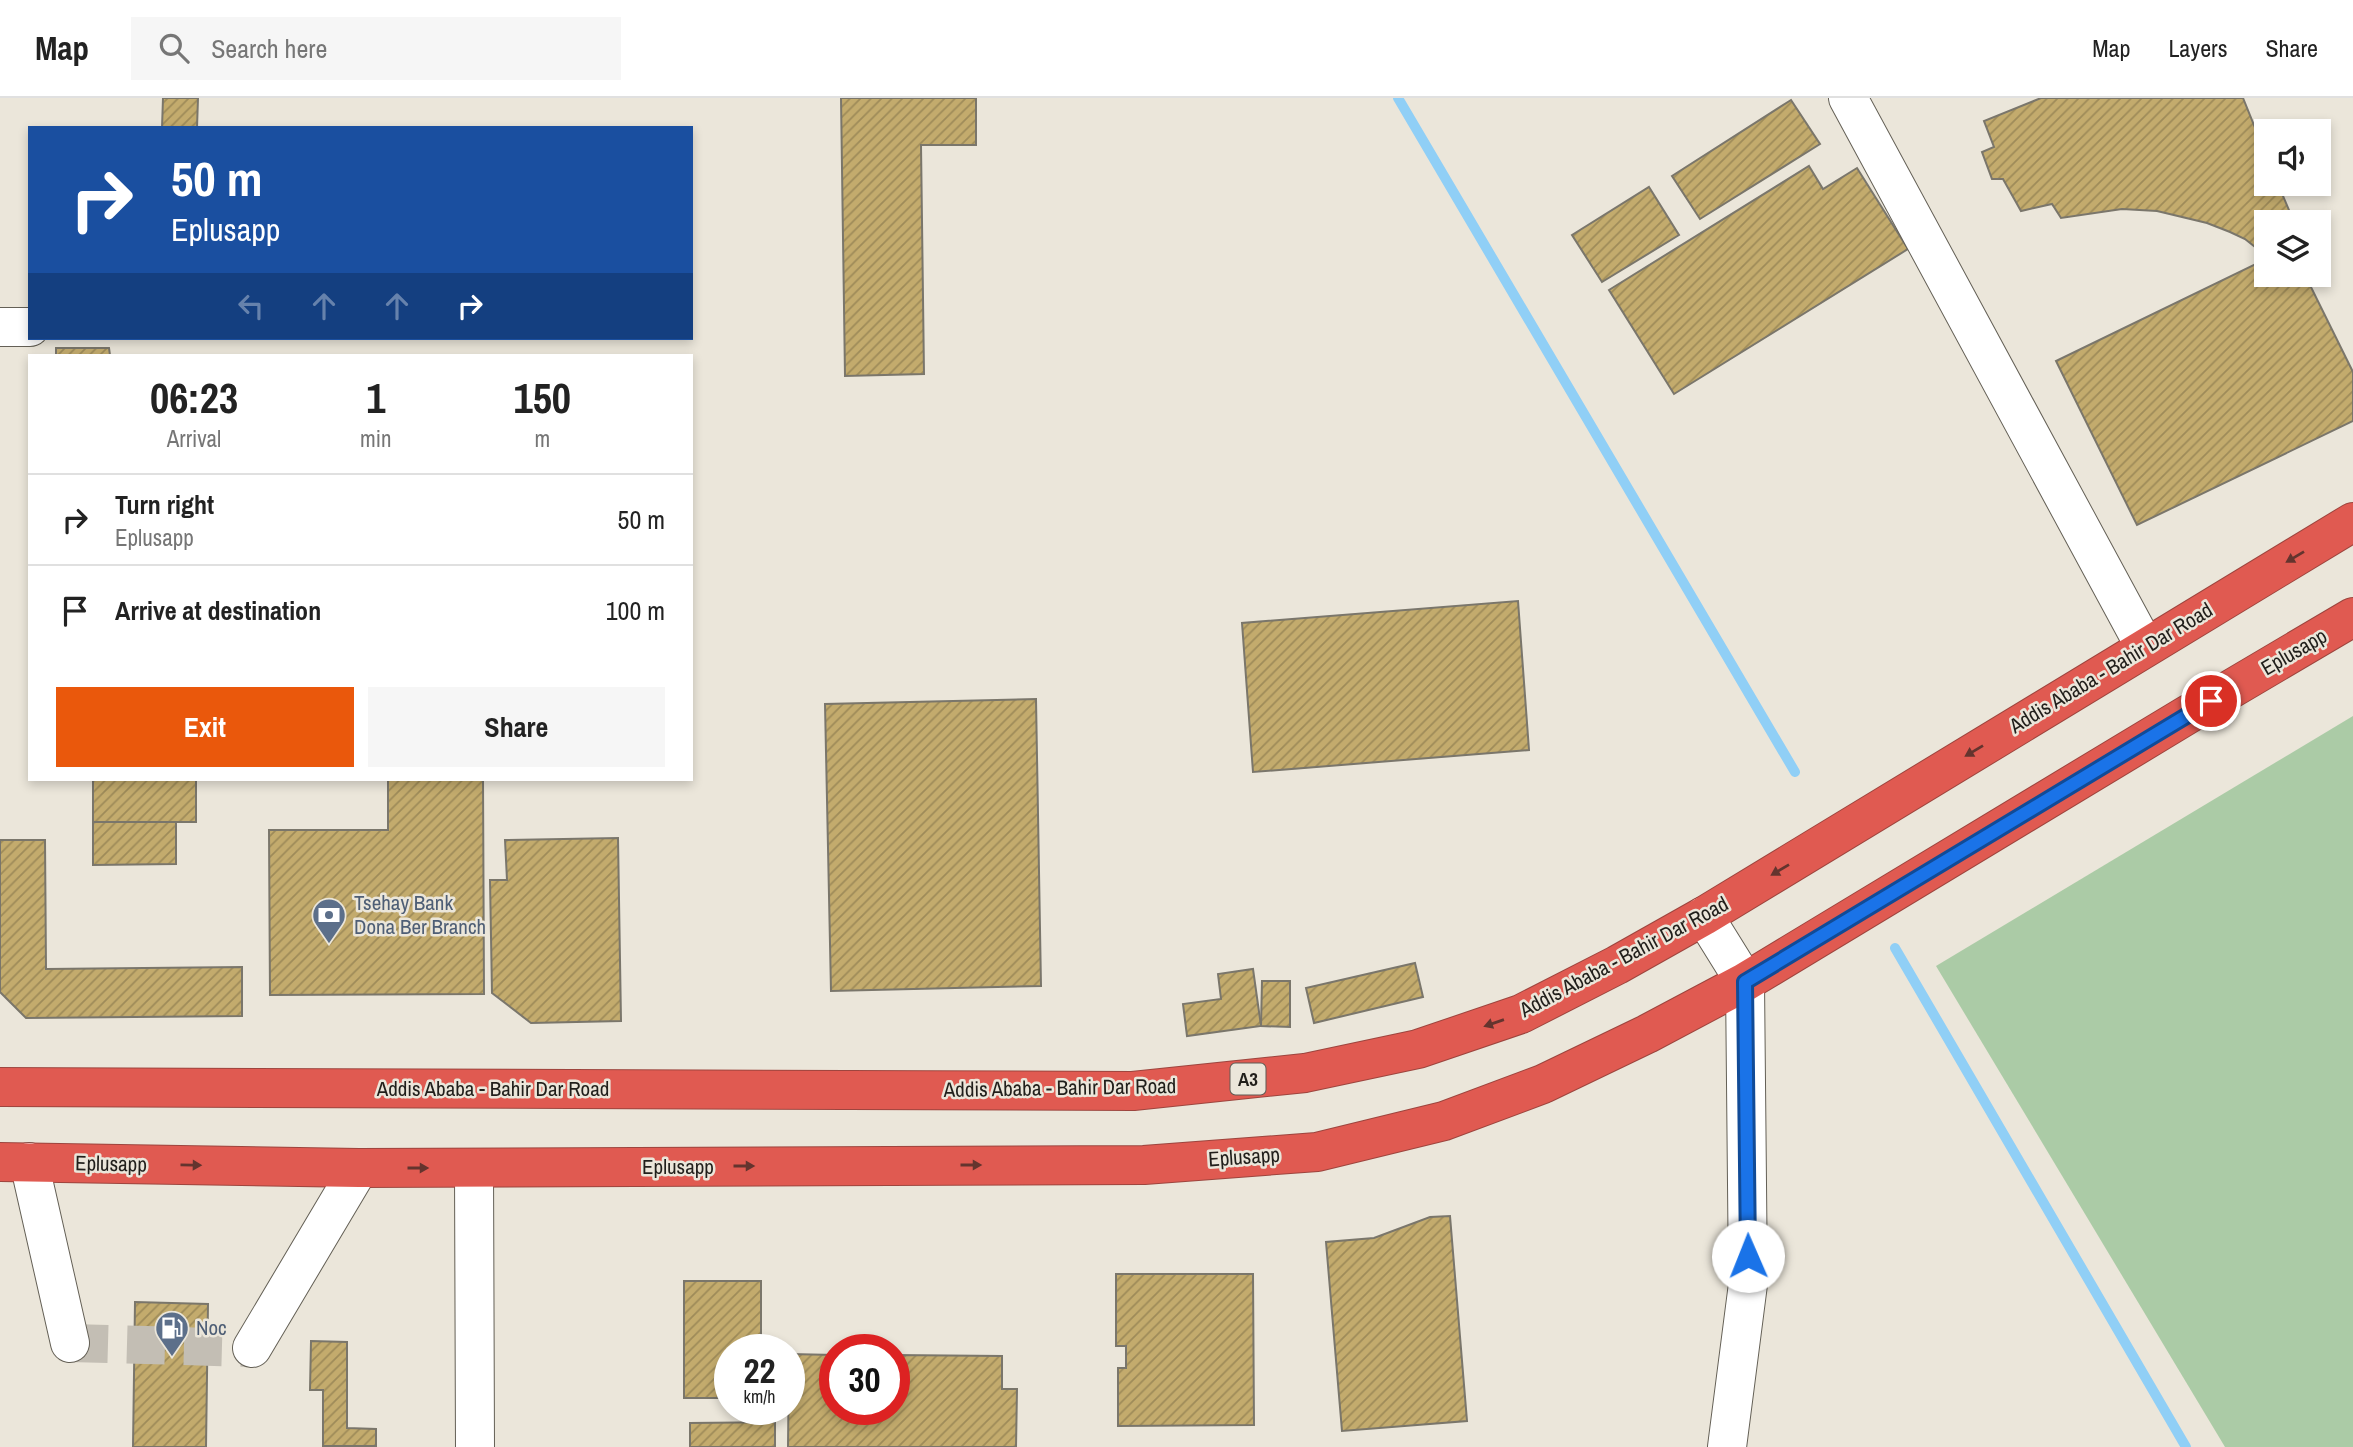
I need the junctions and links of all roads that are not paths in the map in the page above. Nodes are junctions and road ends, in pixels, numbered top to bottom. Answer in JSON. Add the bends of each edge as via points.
{"nodes":[{"id":1,"x":1848,"y":98,"type":"edge"},
{"id":2,"x":0,"y":327,"type":"edge"},
{"id":3,"x":28,"y":327,"type":"edge"},
{"id":4,"x":2353,"y":522,"type":"edge"},
{"id":5,"x":2353,"y":617,"type":"edge"},
{"id":6,"x":2144,"y":647,"type":"junction"},
{"id":7,"x":1704,"y":916,"type":"junction"},
{"id":8,"x":1745,"y":982,"type":"junction"},
{"id":9,"x":0,"y":1087,"type":"edge"},
{"id":10,"x":15,"y":1162,"type":"edge"},
{"id":11,"x":359,"y":1168,"type":"junction"},
{"id":12,"x":474,"y":1168,"type":"junction"},
{"id":13,"x":70,"y":1343,"type":"dead end"},
{"id":14,"x":252,"y":1348,"type":"dead end"},
{"id":15,"x":475,"y":1447,"type":"edge"},
{"id":16,"x":1727,"y":1447,"type":"edge"}],
"edges":[{"from":1,"to":6,"type":"street"},
{"from":2,"to":3,"type":"street"},
{"from":4,"to":6,"type":"highway","name":"Addis Ababa - Bahir Dar Road","number":"A3","one_way":true},
{"from":5,"to":8,"type":"highway","name":"Eplusapp"},
{"from":6,"to":7,"type":"highway","name":"Addis Ababa - Bahir Dar Road","number":"A3","one_way":true},
{"from":7,"to":8,"type":"street"},
{"from":7,"to":9,"type":"highway","name":"Addis Ababa - Bahir Dar Road","number":"A3","one_way":true,"via":[[1521,1014],[1418,1049],[1305,1073],[1133,1091]]},
{"from":12,"to":8,"type":"highway","name":"Eplusapp","one_way":true,"via":[[1144,1165],[1317,1152],[1444,1121],[1543,1084]]},
{"from":8,"to":16,"type":"street","via":[[1748,1284]]},
{"from":10,"to":11,"type":"highway","name":"Eplusapp","one_way":true},
{"from":10,"to":13,"type":"street"},
{"from":11,"to":12,"type":"highway","name":"Eplusapp","one_way":true},
{"from":11,"to":14,"type":"street"},
{"from":12,"to":15,"type":"street"}]}
